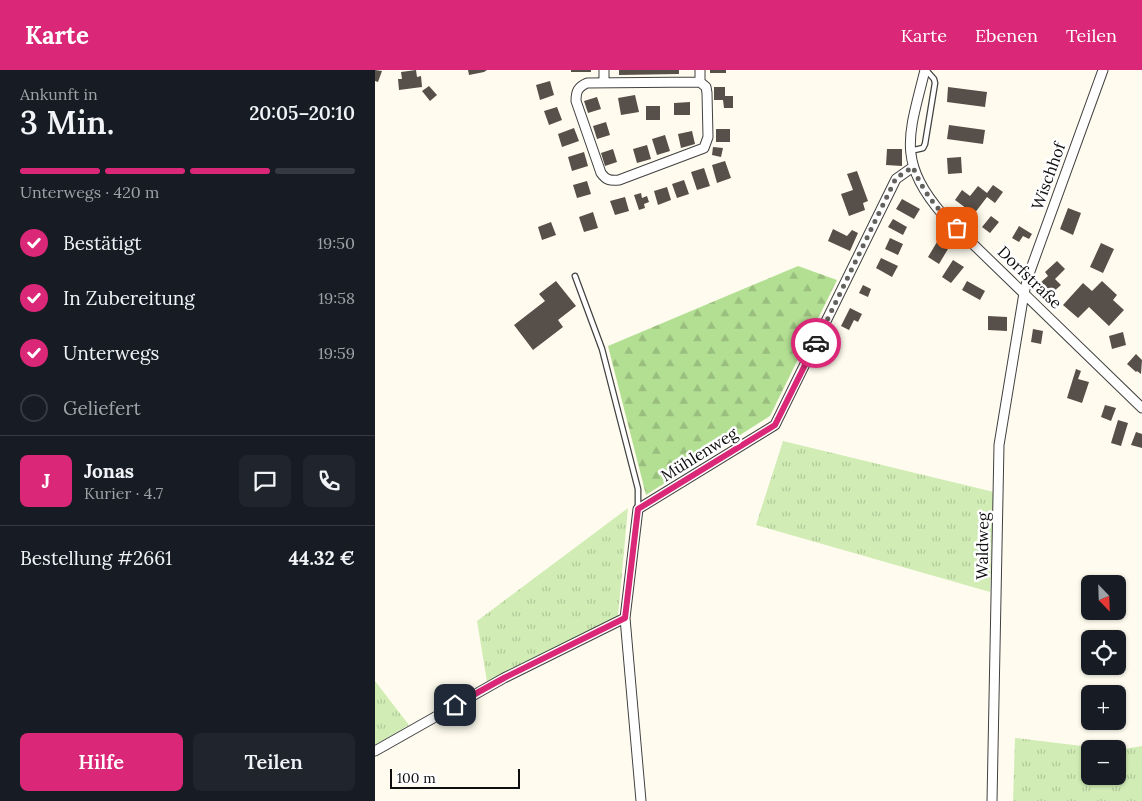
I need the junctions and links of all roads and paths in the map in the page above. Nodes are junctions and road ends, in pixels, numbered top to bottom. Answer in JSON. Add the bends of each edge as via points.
{"nodes":[{"id":1,"x":604,"y":70,"type":"edge"},
{"id":2,"x":700,"y":70,"type":"edge"},
{"id":3,"x":925,"y":70,"type":"edge"},
{"id":4,"x":1103,"y":70,"type":"edge"},
{"id":5,"x":700,"y":82,"type":"junction"},
{"id":6,"x":604,"y":83,"type":"junction"},
{"id":7,"x":910,"y":151,"type":"junction"},
{"id":8,"x":913,"y":167,"type":"junction"},
{"id":9,"x":575,"y":276,"type":"dead end"},
{"id":10,"x":1024,"y":293,"type":"junction"},
{"id":11,"x":1142,"y":408,"type":"edge"},
{"id":12,"x":638,"y":509,"type":"junction"},
{"id":13,"x":625,"y":618,"type":"junction"},
{"id":14,"x":375,"y":751,"type":"edge"},
{"id":15,"x":641,"y":801,"type":"edge"},
{"id":16,"x":992,"y":801,"type":"edge"}],
"edges":[{"from":1,"to":6,"type":"street"},
{"from":2,"to":5,"type":"street"},
{"from":3,"to":7,"type":"street","name":"Dorfstraße","via":[[911,129]]},
{"from":3,"to":7,"type":"lane","via":[[935,83],[925,144],[923,148]]},
{"from":4,"to":10,"type":"street","name":"Wischhof"},
{"from":5,"to":6,"type":"street"},
{"from":5,"to":6,"type":"street","via":[[707,93],[708,136],[704,148],[611,181],[601,173],[576,101],[579,86]]},
{"from":7,"to":8,"type":"street","name":"Dorfstraße"},
{"from":8,"to":10,"type":"street","name":"Dorfstraße","via":[[920,185],[943,215]]},
{"from":8,"to":12,"type":"street","name":"Mühlenweg","via":[[896,178],[775,425]]},
{"from":9,"to":12,"type":"lane","via":[[602,349],[637,489]]},
{"from":10,"to":11,"type":"street","name":"Dorfstraße"},
{"from":10,"to":16,"type":"street","name":"Waldweg","via":[[999,445]]},
{"from":12,"to":13,"type":"street"},
{"from":13,"to":14,"type":"street","via":[[504,678]]},
{"from":13,"to":15,"type":"street"}]}
